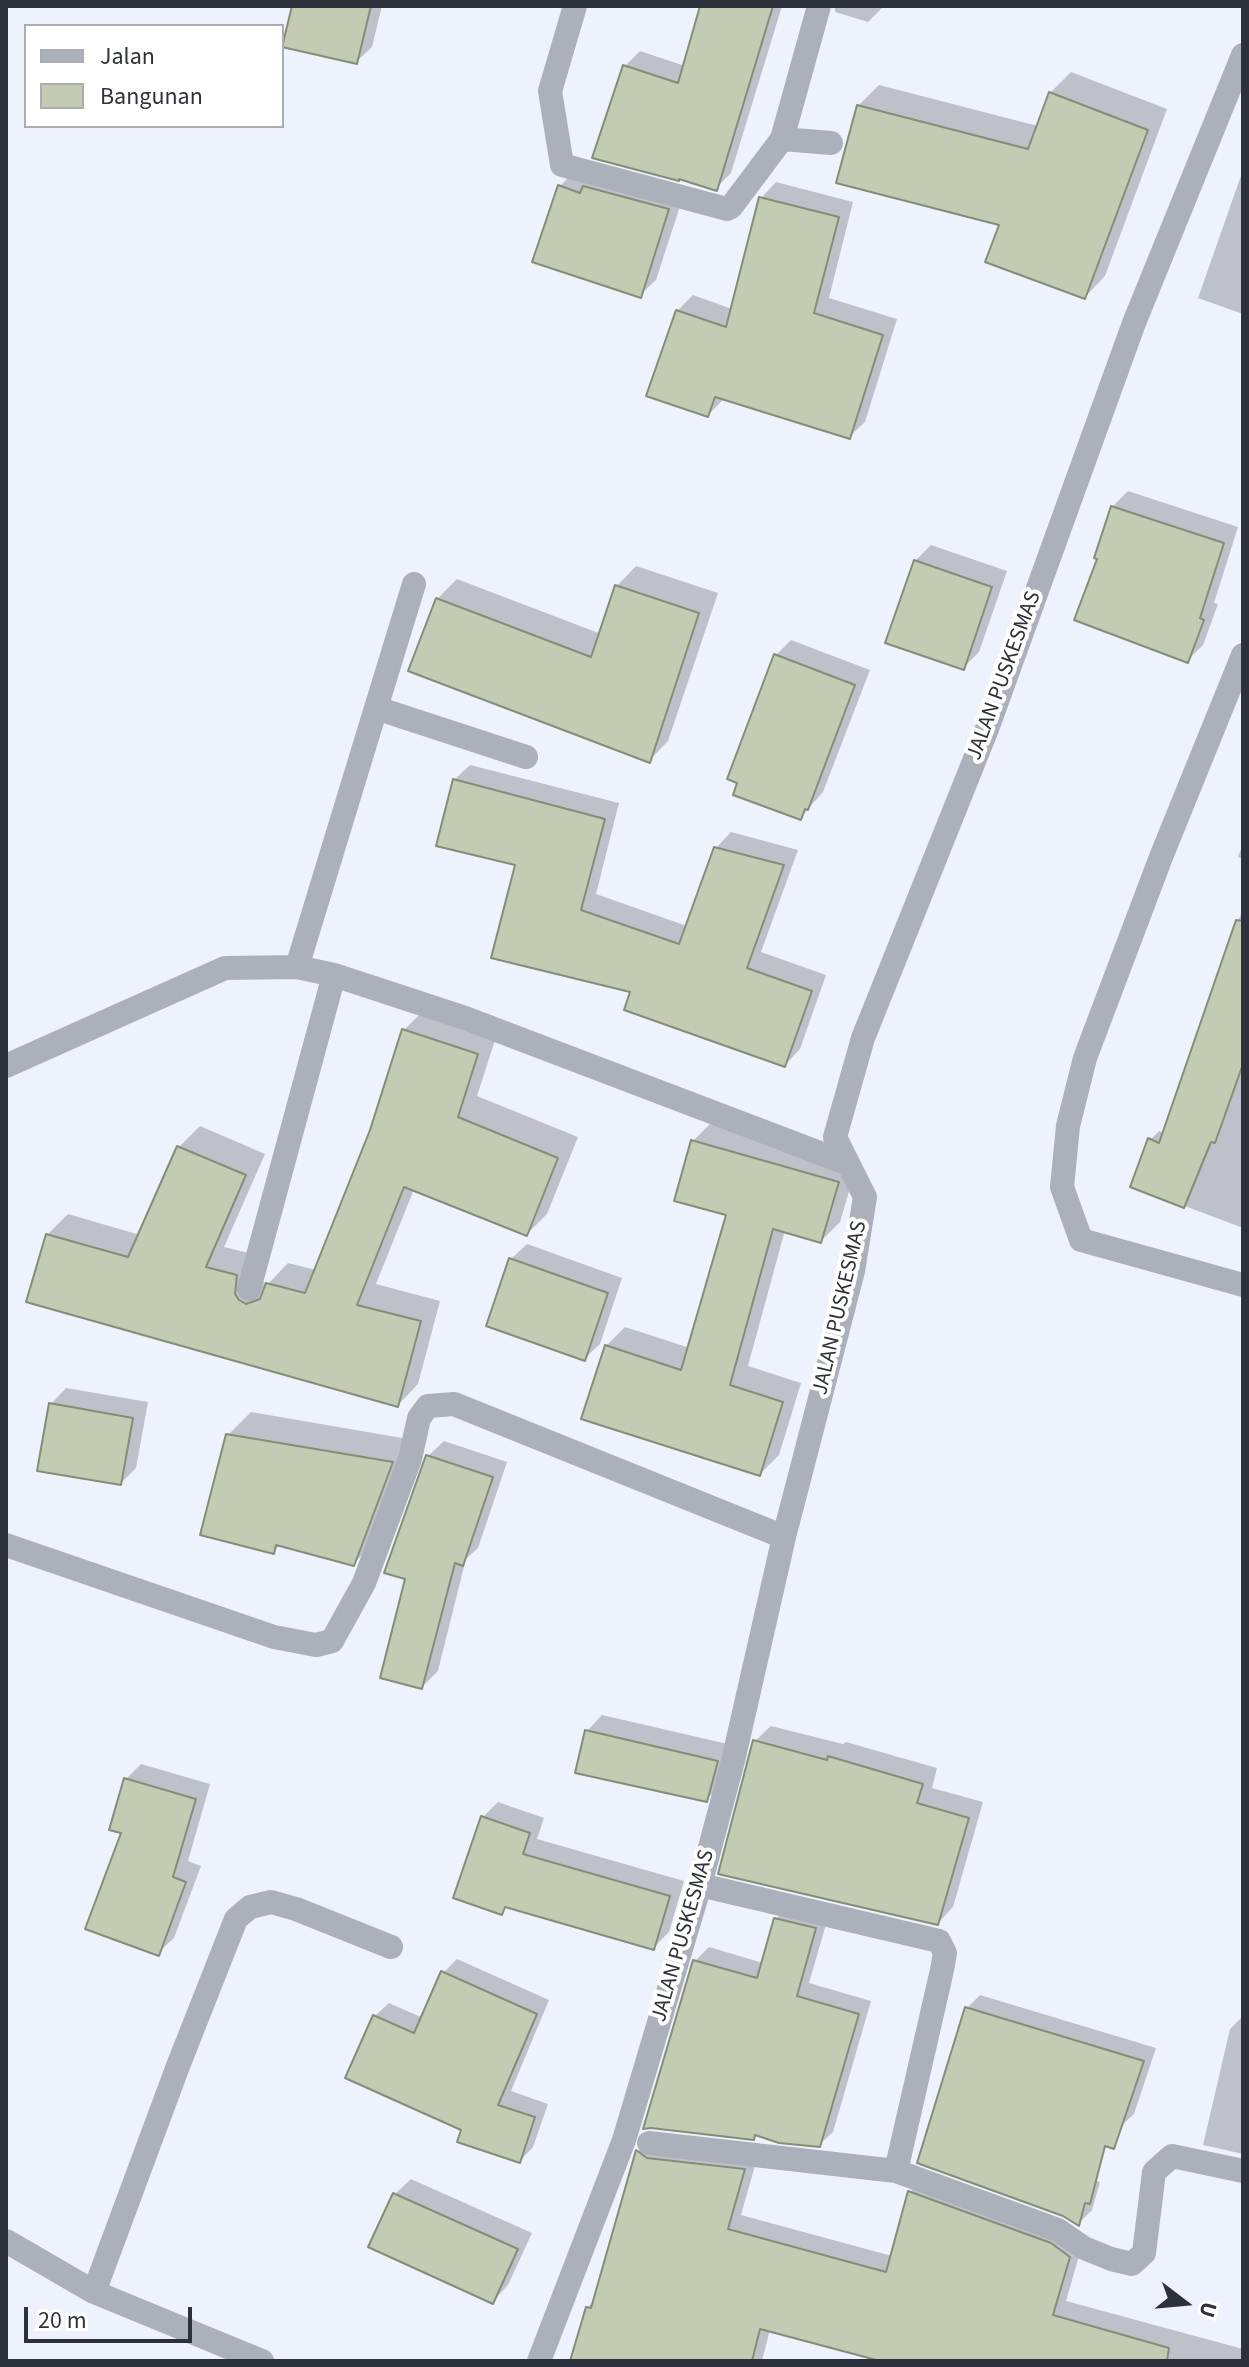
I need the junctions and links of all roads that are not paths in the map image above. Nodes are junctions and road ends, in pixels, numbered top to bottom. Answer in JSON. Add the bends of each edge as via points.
{"nodes":[{"id":1,"x":575,"y":6,"type":"edge"},
{"id":2,"x":819,"y":6,"type":"edge"},
{"id":3,"x":1243,"y":55,"type":"edge"},
{"id":4,"x":782,"y":139,"type":"junction"},
{"id":5,"x":831,"y":143,"type":"dead end"},
{"id":6,"x":414,"y":584,"type":"dead end"},
{"id":7,"x":1243,"y":655,"type":"edge"},
{"id":8,"x":376,"y":708,"type":"junction"},
{"id":9,"x":526,"y":757,"type":"dead end"},
{"id":10,"x":297,"y":967,"type":"junction"},
{"id":11,"x":334,"y":975,"type":"junction"},
{"id":12,"x":6,"y":1066,"type":"edge"},
{"id":13,"x":846,"y":1163,"type":"junction"},
{"id":14,"x":1243,"y":1285,"type":"edge"},
{"id":15,"x":249,"y":1289,"type":"dead end"},
{"id":16,"x":784,"y":1537,"type":"junction"},
{"id":17,"x":6,"y":1545,"type":"edge"},
{"id":18,"x":700,"y":1885,"type":"junction"},
{"id":19,"x":391,"y":1947,"type":"dead end"},
{"id":20,"x":649,"y":2143,"type":"dead end"},
{"id":21,"x":896,"y":2171,"type":"junction"},
{"id":22,"x":1243,"y":2171,"type":"edge"},
{"id":23,"x":6,"y":2241,"type":"edge"},
{"id":24,"x":94,"y":2292,"type":"junction"},
{"id":25,"x":262,"y":2361,"type":"edge"},
{"id":26,"x":539,"y":2361,"type":"edge"}],
"edges":[{"from":1,"to":4,"type":"street","via":[[550,91],[562,165],[727,209]]},
{"from":2,"to":4,"type":"street"},
{"from":3,"to":13,"type":"street","name":"JALAN PUSKESMAS","via":[[1134,323],[987,729],[863,1038],[835,1137]]},
{"from":4,"to":5,"type":"street"},
{"from":6,"to":8,"type":"street"},
{"from":7,"to":14,"type":"street","via":[[1085,1058],[1068,1126],[1062,1187],[1081,1240]]},
{"from":8,"to":9,"type":"street"},
{"from":8,"to":10,"type":"street"},
{"from":10,"to":11,"type":"street"},
{"from":10,"to":12,"type":"street","via":[[225,968]]},
{"from":11,"to":13,"type":"street","via":[[465,1018]]},
{"from":11,"to":15,"type":"street"},
{"from":13,"to":16,"type":"street","name":"JALAN PUSKESMAS","via":[[865,1197],[860,1236]]},
{"from":16,"to":17,"type":"street","via":[[454,1404],[428,1406],[419,1418],[410,1459],[364,1583],[332,1641],[316,1645],[274,1637]]},
{"from":16,"to":18,"type":"street","name":"JALAN PUSKESMAS"},
{"from":18,"to":21,"type":"street","via":[[939,1941],[945,1953],[942,1970]]},
{"from":18,"to":26,"type":"street","name":"JALAN PUSKESMAS","via":[[624,2140]]},
{"from":19,"to":24,"type":"street","via":[[271,1902],[250,1907],[236,1919]]},
{"from":20,"to":21,"type":"street"},
{"from":21,"to":22,"type":"street","via":[[1058,2230],[1084,2248],[1132,2264],[1144,2253],[1154,2172],[1172,2156]]},
{"from":23,"to":24,"type":"street"},
{"from":24,"to":25,"type":"street"}]}
